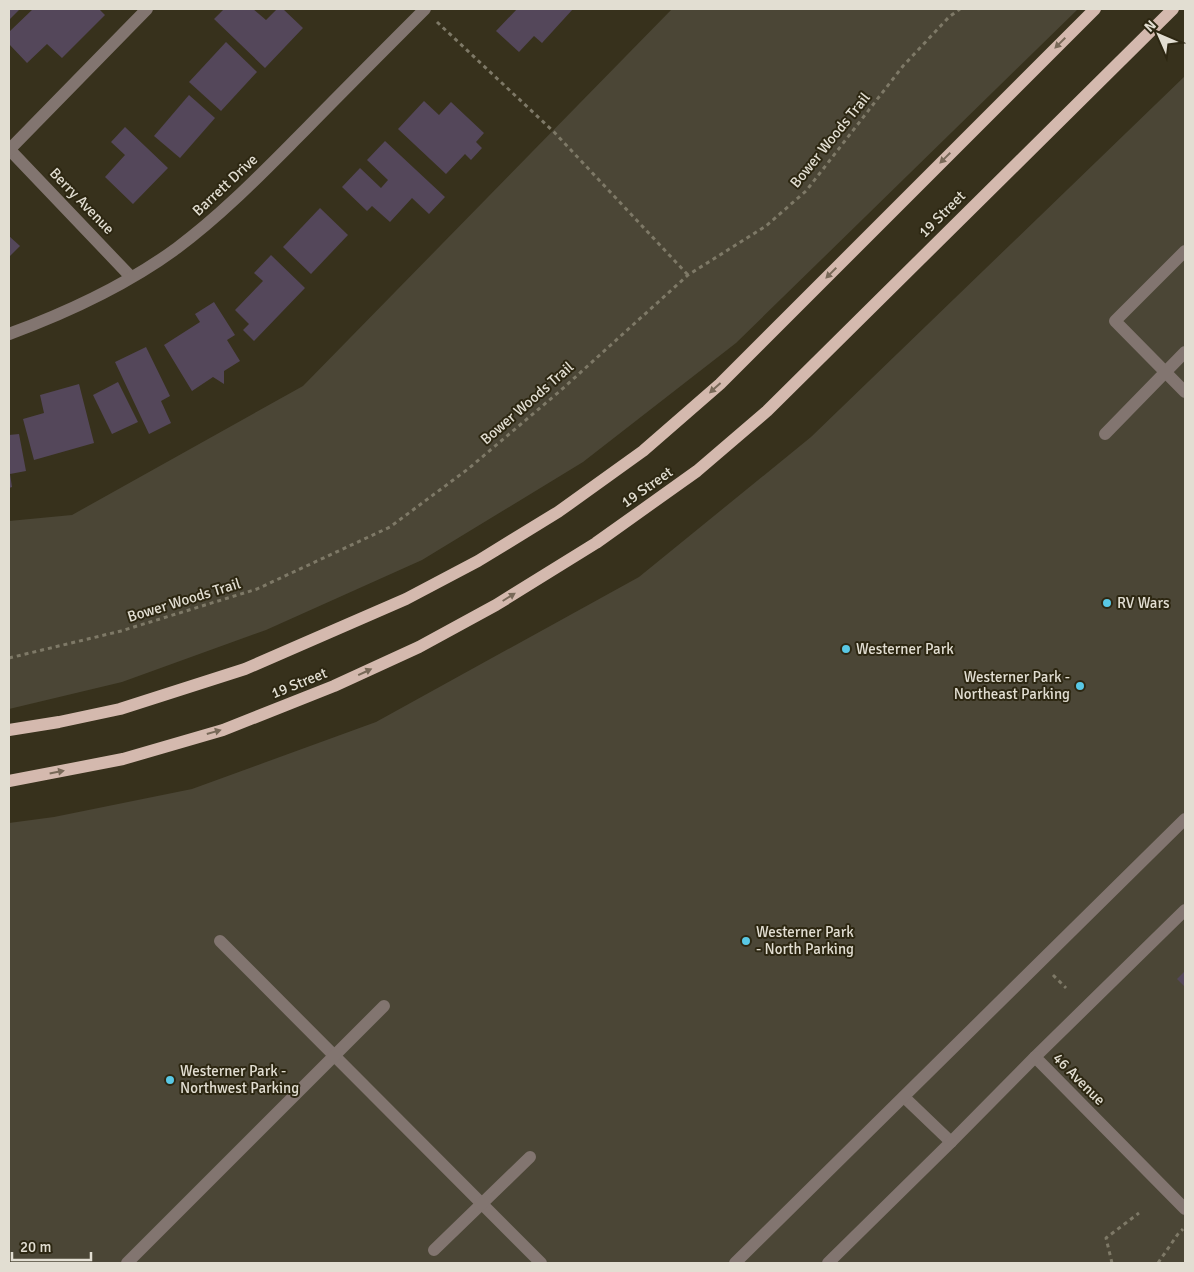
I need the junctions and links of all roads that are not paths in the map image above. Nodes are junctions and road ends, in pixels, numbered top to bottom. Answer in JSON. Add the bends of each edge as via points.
{"nodes":[{"id":1,"x":147,"y":9,"type":"edge"},
{"id":2,"x":425,"y":9,"type":"edge"},
{"id":3,"x":1095,"y":9,"type":"edge"},
{"id":4,"x":1172,"y":9,"type":"edge"},
{"id":5,"x":9,"y":149,"type":"edge"},
{"id":6,"x":1185,"y":251,"type":"edge"},
{"id":7,"x":131,"y":277,"type":"junction"},
{"id":8,"x":9,"y":334,"type":"edge"},
{"id":9,"x":1185,"y":352,"type":"edge"},
{"id":10,"x":1166,"y":372,"type":"junction"},
{"id":11,"x":1185,"y":392,"type":"edge"},
{"id":12,"x":1105,"y":434,"type":"dead end"},
{"id":13,"x":9,"y":730,"type":"edge"},
{"id":14,"x":9,"y":780,"type":"edge"},
{"id":15,"x":1185,"y":819,"type":"edge"},
{"id":16,"x":1185,"y":910,"type":"edge"},
{"id":17,"x":220,"y":941,"type":"dead end"},
{"id":18,"x":384,"y":1006,"type":"dead end"},
{"id":19,"x":334,"y":1056,"type":"junction"},
{"id":20,"x":1035,"y":1057,"type":"junction"},
{"id":21,"x":904,"y":1097,"type":"junction"},
{"id":22,"x":951,"y":1142,"type":"junction"},
{"id":23,"x":530,"y":1157,"type":"dead end"},
{"id":24,"x":482,"y":1204,"type":"junction"},
{"id":25,"x":1185,"y":1208,"type":"edge"},
{"id":26,"x":434,"y":1250,"type":"dead end"},
{"id":27,"x":127,"y":1263,"type":"edge"},
{"id":28,"x":541,"y":1263,"type":"edge"},
{"id":29,"x":736,"y":1263,"type":"edge"},
{"id":30,"x":828,"y":1263,"type":"edge"}],
"edges":[{"from":1,"to":5,"type":"street"},
{"from":2,"to":7,"type":"street","name":"Barrett Drive","via":[[214,219]]},
{"from":3,"to":13,"type":"main road","name":"19 Street","one_way":true,"via":[[720,384],[643,450],[558,512],[478,561],[406,599],[245,669],[120,709]]},
{"from":14,"to":4,"type":"main road","name":"19 Street","one_way":true,"via":[[123,759],[223,730],[334,686],[419,647],[496,606],[596,543],[697,471],[767,411]]},
{"from":5,"to":7,"type":"street","name":"Berry Avenue"},
{"from":6,"to":10,"type":"street","via":[[1115,321]]},
{"from":7,"to":8,"type":"street","name":"Barrett Drive","via":[[72,309]]},
{"from":9,"to":10,"type":"street"},
{"from":10,"to":11,"type":"street"},
{"from":10,"to":12,"type":"street"},
{"from":15,"to":21,"type":"street"},
{"from":16,"to":20,"type":"street","name":"46 Avenue"},
{"from":17,"to":19,"type":"street"},
{"from":18,"to":19,"type":"street"},
{"from":19,"to":24,"type":"street"},
{"from":19,"to":27,"type":"street"},
{"from":20,"to":22,"type":"street"},
{"from":20,"to":25,"type":"street","name":"46 Avenue"},
{"from":21,"to":22,"type":"street"},
{"from":21,"to":29,"type":"street"},
{"from":22,"to":30,"type":"street"},
{"from":23,"to":24,"type":"street"},
{"from":24,"to":26,"type":"street"},
{"from":24,"to":28,"type":"street"}]}
